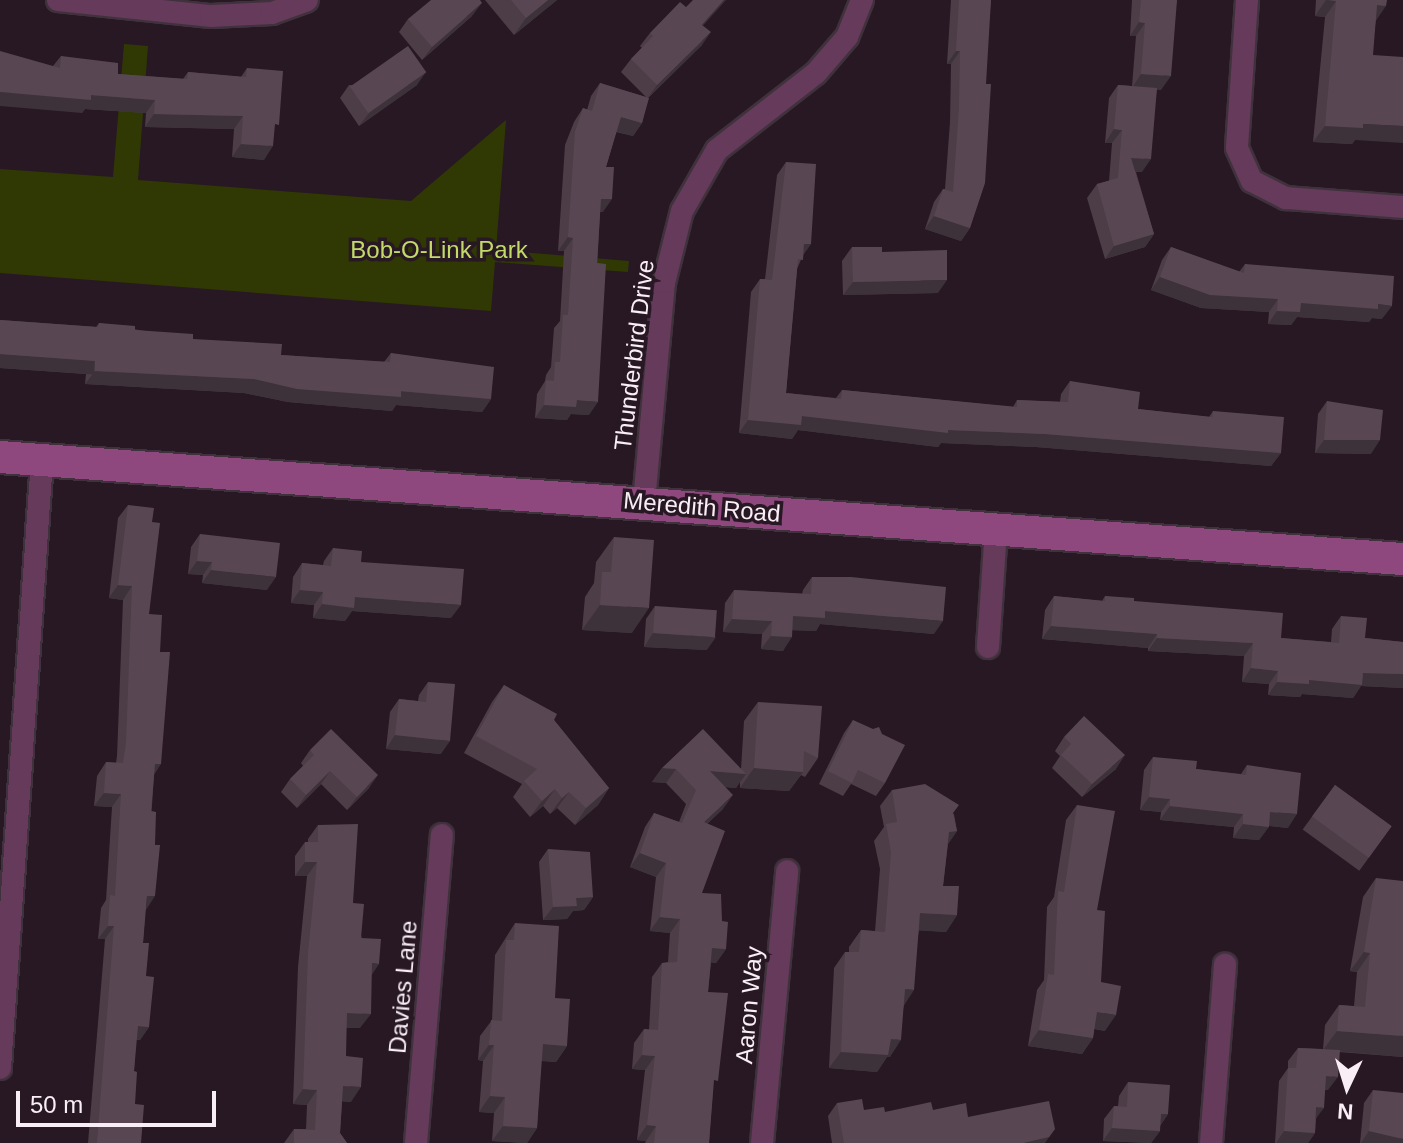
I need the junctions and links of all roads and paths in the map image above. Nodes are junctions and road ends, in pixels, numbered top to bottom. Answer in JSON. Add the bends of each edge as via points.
{"nodes":[{"id":1,"x":58,"y":0,"type":"edge"},
{"id":2,"x":307,"y":0,"type":"edge"},
{"id":3,"x":862,"y":0,"type":"edge"},
{"id":4,"x":1247,"y":0,"type":"edge"},
{"id":5,"x":1403,"y":207,"type":"edge"},
{"id":6,"x":0,"y":457,"type":"edge"},
{"id":7,"x":42,"y":460,"type":"junction"},
{"id":8,"x":644,"y":502,"type":"junction"},
{"id":9,"x":996,"y":531,"type":"junction"},
{"id":10,"x":1403,"y":559,"type":"edge"},
{"id":11,"x":988,"y":647,"type":"dead end"},
{"id":12,"x":442,"y":835,"type":"dead end"},
{"id":13,"x":787,"y":871,"type":"dead end"},
{"id":14,"x":1225,"y":965,"type":"dead end"},
{"id":15,"x":0,"y":1068,"type":"edge"},
{"id":16,"x":416,"y":1143,"type":"edge"},
{"id":17,"x":762,"y":1143,"type":"edge"},
{"id":18,"x":1211,"y":1143,"type":"edge"}],
"edges":[{"from":1,"to":2,"type":"street","via":[[211,16],[272,13]]},
{"from":3,"to":8,"type":"street","name":"Thunderbird Drive","via":[[847,37],[816,73],[717,150],[682,211],[664,283]]},
{"from":4,"to":5,"type":"street","via":[[1237,148],[1252,181],[1286,198]]},
{"from":6,"to":7,"type":"street","name":"Meredith Road"},
{"from":7,"to":8,"type":"street","name":"Meredith Road"},
{"from":7,"to":15,"type":"street"},
{"from":8,"to":9,"type":"street","name":"Meredith Road"},
{"from":9,"to":10,"type":"street","name":"Meredith Road"},
{"from":9,"to":11,"type":"street"},
{"from":12,"to":16,"type":"street","name":"Davies Lane"},
{"from":13,"to":17,"type":"street","name":"Aaron Way"},
{"from":14,"to":18,"type":"street"}]}
